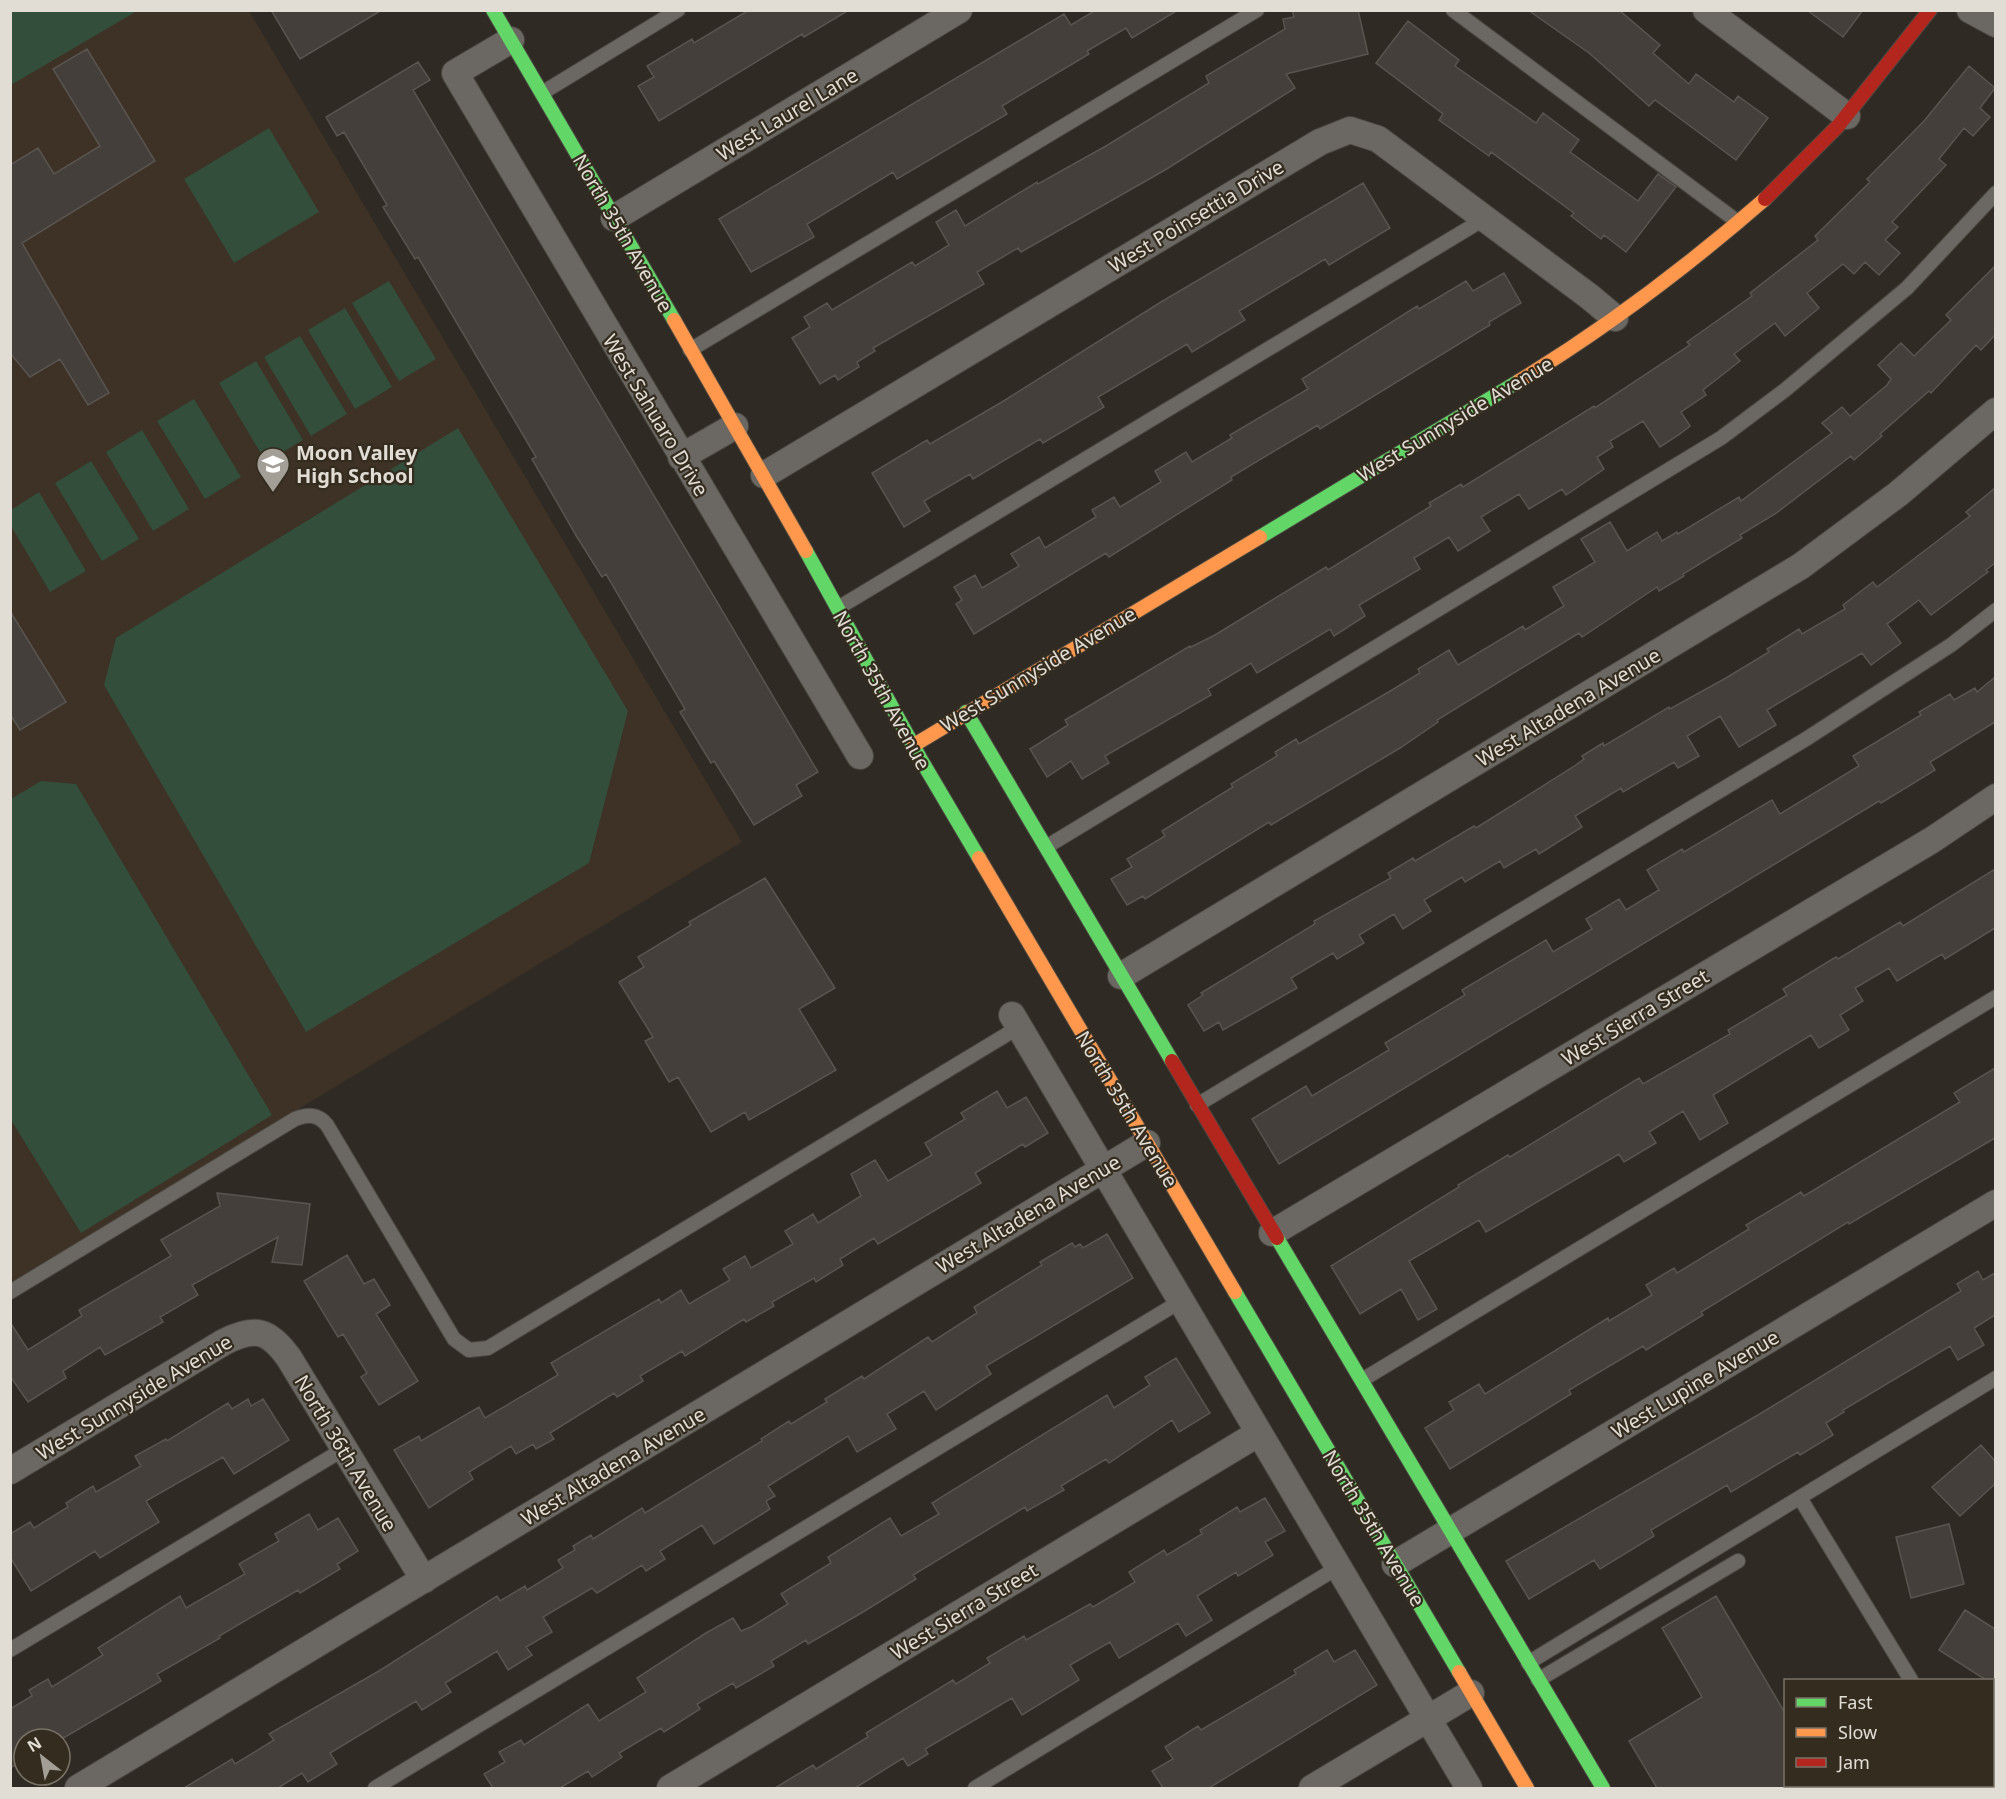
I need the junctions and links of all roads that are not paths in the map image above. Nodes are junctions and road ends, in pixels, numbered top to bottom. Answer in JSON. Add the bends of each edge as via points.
{"nodes":[{"id":1,"x":493,"y":10,"type":"edge"},
{"id":2,"x":678,"y":10,"type":"edge"},
{"id":3,"x":959,"y":10,"type":"edge"},
{"id":4,"x":1257,"y":10,"type":"edge"},
{"id":5,"x":1453,"y":10,"type":"edge"},
{"id":6,"x":1706,"y":10,"type":"edge"},
{"id":7,"x":1930,"y":10,"type":"edge"},
{"id":8,"x":1970,"y":10,"type":"edge"},
{"id":9,"x":1995,"y":24,"type":"edge"},
{"id":10,"x":511,"y":40,"type":"junction"},
{"id":11,"x":542,"y":93,"type":"junction"},
{"id":12,"x":1847,"y":116,"type":"junction"},
{"id":13,"x":1995,"y":193,"type":"edge"},
{"id":14,"x":614,"y":218,"type":"junction"},
{"id":15,"x":1484,"y":219,"type":"junction"},
{"id":16,"x":1738,"y":223,"type":"junction"},
{"id":17,"x":1615,"y":318,"type":"junction"},
{"id":18,"x":690,"y":350,"type":"junction"},
{"id":19,"x":1995,"y":411,"type":"edge"},
{"id":20,"x":735,"y":426,"type":"junction"},
{"id":21,"x":681,"y":457,"type":"junction"},
{"id":22,"x":764,"y":475,"type":"junction"},
{"id":23,"x":837,"y":609,"type":"junction"},
{"id":24,"x":1995,"y":610,"type":"edge"},
{"id":25,"x":966,"y":712,"type":"junction"},
{"id":26,"x":914,"y":745,"type":"junction"},
{"id":27,"x":860,"y":756,"type":"dead end"},
{"id":28,"x":1995,"y":797,"type":"edge"},
{"id":29,"x":1046,"y":847,"type":"junction"},
{"id":30,"x":1121,"y":976,"type":"junction"},
{"id":31,"x":1995,"y":997,"type":"edge"},
{"id":32,"x":1016,"y":1021,"type":"joint"},
{"id":33,"x":1197,"y":1105,"type":"junction"},
{"id":34,"x":1147,"y":1143,"type":"junction"},
{"id":35,"x":1103,"y":1169,"type":"junction"},
{"id":36,"x":1995,"y":1203,"type":"edge"},
{"id":37,"x":1272,"y":1233,"type":"junction"},
{"id":38,"x":10,"y":1292,"type":"edge"},
{"id":39,"x":1181,"y":1301,"type":"junction"},
{"id":40,"x":261,"y":1332,"type":"joint"},
{"id":41,"x":1995,"y":1378,"type":"edge"},
{"id":42,"x":1360,"y":1382,"type":"junction"},
{"id":43,"x":1259,"y":1433,"type":"junction"},
{"id":44,"x":344,"y":1449,"type":"junction"},
{"id":45,"x":10,"y":1471,"type":"edge"},
{"id":46,"x":1800,"y":1498,"type":"junction"},
{"id":47,"x":1449,"y":1532,"type":"junction"},
{"id":48,"x":1738,"y":1561,"type":"dead end"},
{"id":49,"x":1395,"y":1564,"type":"junction"},
{"id":50,"x":1338,"y":1568,"type":"junction"},
{"id":51,"x":424,"y":1580,"type":"junction"},
{"id":52,"x":10,"y":1650,"type":"edge"},
{"id":53,"x":1528,"y":1663,"type":"junction"},
{"id":54,"x":1910,"y":1679,"type":"edge"},
{"id":55,"x":1538,"y":1680,"type":"junction"},
{"id":56,"x":1471,"y":1693,"type":"junction"},
{"id":57,"x":1428,"y":1718,"type":"junction"},
{"id":58,"x":78,"y":1788,"type":"edge"},
{"id":59,"x":375,"y":1788,"type":"edge"},
{"id":60,"x":670,"y":1788,"type":"edge"},
{"id":61,"x":975,"y":1788,"type":"edge"},
{"id":62,"x":1312,"y":1788,"type":"edge"},
{"id":63,"x":1468,"y":1788,"type":"edge"},
{"id":64,"x":1527,"y":1788,"type":"edge"},
{"id":65,"x":1603,"y":1788,"type":"edge"}],
"edges":[{"from":1,"to":10,"type":"street","name":"North 35th Avenue"},
{"from":2,"to":11,"type":"lane"},
{"from":3,"to":14,"type":"street","name":"West Laurel Lane"},
{"from":4,"to":18,"type":"lane"},
{"from":5,"to":16,"type":"lane"},
{"from":6,"to":12,"type":"street"},
{"from":7,"to":12,"type":"street","name":"West Sunnyside Avenue"},
{"from":8,"to":9,"type":"street"},
{"from":10,"to":11,"type":"street","name":"North 35th Avenue"},
{"from":10,"to":21,"type":"street","name":"West Sahuaro Drive","via":[[456,73]]},
{"from":11,"to":14,"type":"street","name":"North 35th Avenue"},
{"from":12,"to":16,"type":"street","name":"West Sunnyside Avenue"},
{"from":13,"to":29,"type":"lane","via":[[1907,288],[1721,438]]},
{"from":14,"to":18,"type":"street","name":"North 35th Avenue"},
{"from":15,"to":17,"type":"street","name":"West Poinsettia Drive"},
{"from":15,"to":22,"type":"street","name":"West Poinsettia Drive","via":[[1378,139],[1350,129],[1320,142]]},
{"from":15,"to":23,"type":"lane"},
{"from":16,"to":17,"type":"street","name":"West Sunnyside Avenue"},
{"from":17,"to":25,"type":"street","name":"West Sunnyside Avenue","via":[[1578,346]]},
{"from":18,"to":20,"type":"street","name":"North 35th Avenue"},
{"from":19,"to":30,"type":"street","name":"West Altadena Avenue","via":[[1898,494],[1801,566]]},
{"from":20,"to":21,"type":"street"},
{"from":20,"to":22,"type":"street","name":"North 35th Avenue"},
{"from":21,"to":27,"type":"street","name":"West Sahuaro Drive"},
{"from":22,"to":23,"type":"street","name":"North 35th Avenue"},
{"from":23,"to":26,"type":"street","name":"North 35th Avenue"},
{"from":24,"to":33,"type":"lane","via":[[1951,645],[1806,739]]},
{"from":25,"to":26,"type":"street","name":"West Sunnyside Avenue"},
{"from":25,"to":29,"type":"street"},
{"from":26,"to":34,"type":"street","name":"North 35th Avenue"},
{"from":28,"to":37,"type":"street","name":"West Sierra Street","via":[[1932,840]]},
{"from":29,"to":30,"type":"street"},
{"from":30,"to":33,"type":"street"},
{"from":31,"to":42,"type":"lane"},
{"from":32,"to":35,"type":"street"},
{"from":32,"to":38,"type":"lane","via":[[488,1348],[469,1350],[454,1339],[327,1125],[314,1116],[295,1119]]},
{"from":33,"to":37,"type":"street"},
{"from":34,"to":35,"type":"street","name":"West Altadena Avenue"},
{"from":34,"to":49,"type":"street","name":"North 35th Avenue"},
{"from":35,"to":39,"type":"street"},
{"from":35,"to":51,"type":"street","name":"West Altadena Avenue"},
{"from":36,"to":47,"type":"street","name":"West Lupine Avenue"},
{"from":37,"to":42,"type":"street"},
{"from":39,"to":43,"type":"street"},
{"from":39,"to":59,"type":"lane"},
{"from":40,"to":44,"type":"street","name":"North 36th Avenue","via":[[272,1337],[285,1352]]},
{"from":40,"to":45,"type":"street","name":"West Sunnyside Avenue","via":[[248,1332],[224,1342]]},
{"from":41,"to":46,"type":"lane"},
{"from":42,"to":47,"type":"street"},
{"from":43,"to":50,"type":"street"},
{"from":43,"to":60,"type":"street","name":"West Sierra Street"},
{"from":44,"to":51,"type":"street","name":"North 36th Avenue"},
{"from":44,"to":52,"type":"lane"},
{"from":46,"to":53,"type":"lane"},
{"from":46,"to":54,"type":"lane"},
{"from":47,"to":49,"type":"street","name":"West Lupine Avenue"},
{"from":47,"to":53,"type":"street"},
{"from":48,"to":55,"type":"lane"},
{"from":49,"to":56,"type":"street","name":"North 35th Avenue"},
{"from":50,"to":57,"type":"street"},
{"from":50,"to":61,"type":"lane"},
{"from":51,"to":58,"type":"street","name":"West Altadena Avenue"},
{"from":53,"to":55,"type":"street"},
{"from":55,"to":65,"type":"street"},
{"from":56,"to":57,"type":"street"},
{"from":56,"to":64,"type":"street","name":"North 35th Avenue"},
{"from":57,"to":62,"type":"street"},
{"from":57,"to":63,"type":"street"}]}
